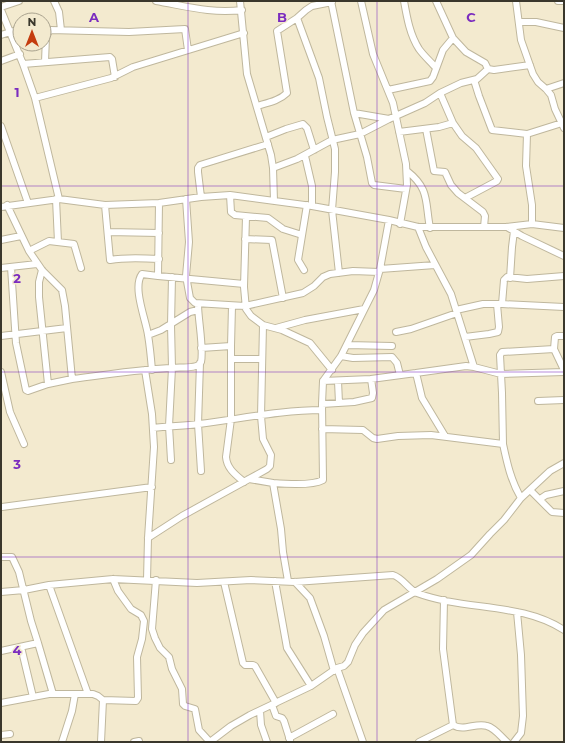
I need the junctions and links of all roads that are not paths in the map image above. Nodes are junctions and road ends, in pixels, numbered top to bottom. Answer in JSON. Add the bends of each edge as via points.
{"nodes":[{"id":1,"x":19,"y":1,"type":"edge"},
{"id":2,"x":54,"y":1,"type":"edge"},
{"id":3,"x":156,"y":1,"type":"edge"},
{"id":4,"x":240,"y":1,"type":"edge"},
{"id":5,"x":361,"y":1,"type":"edge"},
{"id":6,"x":404,"y":1,"type":"edge"},
{"id":7,"x":436,"y":1,"type":"edge"},
{"id":8,"x":516,"y":1,"type":"edge"},
{"id":9,"x":558,"y":1,"type":"edge"},
{"id":10,"x":563,"y":1,"type":"edge"},
{"id":11,"x":331,"y":2,"type":"edge"},
{"id":12,"x":564,"y":4,"type":"edge"},
{"id":13,"x":1,"y":8,"type":"edge"},
{"id":14,"x":242,"y":10,"type":"junction"},
{"id":15,"x":297,"y":18,"type":"junction"},
{"id":16,"x":520,"y":22,"type":"junction"},
{"id":17,"x":564,"y":28,"type":"edge"},
{"id":18,"x":61,"y":30,"type":"junction"},
{"id":19,"x":10,"y":32,"type":"junction"},
{"id":20,"x":244,"y":33,"type":"junction"},
{"id":21,"x":1,"y":35,"type":"edge"},
{"id":22,"x":453,"y":38,"type":"junction"},
{"id":23,"x":188,"y":50,"type":"junction"},
{"id":24,"x":20,"y":54,"type":"junction"},
{"id":25,"x":1,"y":61,"type":"edge"},
{"id":26,"x":45,"y":62,"type":"junction"},
{"id":27,"x":24,"y":64,"type":"junction"},
{"id":28,"x":530,"y":65,"type":"junction"},
{"id":29,"x":436,"y":68,"type":"junction"},
{"id":30,"x":488,"y":69,"type":"junction"},
{"id":31,"x":115,"y":77,"type":"junction"},
{"id":32,"x":474,"y":80,"type":"junction"},
{"id":33,"x":564,"y":83,"type":"edge"},
{"id":34,"x":546,"y":89,"type":"junction"},
{"id":35,"x":388,"y":90,"type":"junction"},
{"id":36,"x":440,"y":93,"type":"junction"},
{"id":37,"x":35,"y":98,"type":"junction"},
{"id":38,"x":257,"y":106,"type":"junction"},
{"id":39,"x":354,"y":113,"type":"junction"},
{"id":40,"x":392,"y":117,"type":"junction"},
{"id":41,"x":563,"y":122,"type":"edge"},
{"id":42,"x":453,"y":123,"type":"junction"},
{"id":43,"x":1,"y":126,"type":"edge"},
{"id":44,"x":426,"y":129,"type":"junction"},
{"id":45,"x":399,"y":132,"type":"junction"},
{"id":46,"x":360,"y":134,"type":"junction"},
{"id":47,"x":527,"y":134,"type":"junction"},
{"id":48,"x":266,"y":137,"type":"junction"},
{"id":49,"x":332,"y":140,"type":"junction"},
{"id":50,"x":268,"y":144,"type":"junction"},
{"id":51,"x":314,"y":150,"type":"junction"},
{"id":52,"x":305,"y":156,"type":"junction"},
{"id":53,"x":273,"y":168,"type":"junction"},
{"id":54,"x":407,"y":171,"type":"junction"},
{"id":55,"x":406,"y":189,"type":"junction"},
{"id":56,"x":230,"y":195,"type":"junction"},
{"id":57,"x":201,"y":197,"type":"junction"},
{"id":58,"x":465,"y":198,"type":"junction"},
{"id":59,"x":58,"y":199,"type":"junction"},
{"id":60,"x":186,"y":199,"type":"junction"},
{"id":61,"x":274,"y":201,"type":"junction"},
{"id":62,"x":28,"y":203,"type":"junction"},
{"id":63,"x":159,"y":203,"type":"junction"},
{"id":64,"x":3,"y":204,"type":"edge"},
{"id":65,"x":105,"y":205,"type":"junction"},
{"id":66,"x":309,"y":206,"type":"junction"},
{"id":67,"x":332,"y":210,"type":"junction"},
{"id":68,"x":246,"y":217,"type":"junction"},
{"id":69,"x":389,"y":220,"type":"junction"},
{"id":70,"x":400,"y":224,"type":"junction"},
{"id":71,"x":532,"y":224,"type":"junction"},
{"id":72,"x":418,"y":227,"type":"junction"},
{"id":73,"x":484,"y":227,"type":"junction"},
{"id":74,"x":507,"y":227,"type":"junction"},
{"id":75,"x":430,"y":228,"type":"junction"},
{"id":76,"x":564,"y":228,"type":"edge"},
{"id":77,"x":514,"y":231,"type":"junction"},
{"id":78,"x":108,"y":232,"type":"junction"},
{"id":79,"x":159,"y":233,"type":"junction"},
{"id":80,"x":302,"y":235,"type":"junction"},
{"id":81,"x":21,"y":236,"type":"junction"},
{"id":82,"x":245,"y":239,"type":"junction"},
{"id":83,"x":1,"y":240,"type":"edge"},
{"id":84,"x":58,"y":242,"type":"junction"},
{"id":85,"x":29,"y":251,"type":"junction"},
{"id":86,"x":564,"y":256,"type":"edge"},
{"id":87,"x":159,"y":258,"type":"junction"},
{"id":88,"x":37,"y":264,"type":"junction"},
{"id":89,"x":435,"y":265,"type":"junction"},
{"id":90,"x":11,"y":267,"type":"junction"},
{"id":91,"x":1,"y":268,"type":"edge"},
{"id":92,"x":81,"y":268,"type":"dead end"},
{"id":93,"x":42,"y":270,"type":"junction"},
{"id":94,"x":304,"y":270,"type":"dead end"},
{"id":95,"x":379,"y":271,"type":"junction"},
{"id":96,"x":339,"y":273,"type":"junction"},
{"id":97,"x":158,"y":276,"type":"junction"},
{"id":98,"x":564,"y":276,"type":"edge"},
{"id":99,"x":172,"y":277,"type":"junction"},
{"id":100,"x":187,"y":278,"type":"junction"},
{"id":101,"x":510,"y":278,"type":"junction"},
{"id":102,"x":244,"y":284,"type":"junction"},
{"id":103,"x":282,"y":298,"type":"junction"},
{"id":104,"x":499,"y":304,"type":"junction"},
{"id":105,"x":232,"y":306,"type":"junction"},
{"id":106,"x":245,"y":306,"type":"junction"},
{"id":107,"x":198,"y":307,"type":"junction"},
{"id":108,"x":564,"y":307,"type":"edge"},
{"id":109,"x":364,"y":310,"type":"junction"},
{"id":110,"x":457,"y":311,"type":"junction"},
{"id":111,"x":263,"y":325,"type":"junction"},
{"id":112,"x":171,"y":326,"type":"junction"},
{"id":113,"x":68,"y":328,"type":"junction"},
{"id":114,"x":276,"y":328,"type":"junction"},
{"id":115,"x":43,"y":331,"type":"junction"},
{"id":116,"x":396,"y":332,"type":"dead end"},
{"id":117,"x":15,"y":334,"type":"junction"},
{"id":118,"x":148,"y":335,"type":"junction"},
{"id":119,"x":1,"y":336,"type":"edge"},
{"id":120,"x":564,"y":336,"type":"edge"},
{"id":121,"x":465,"y":337,"type":"junction"},
{"id":122,"x":346,"y":345,"type":"junction"},
{"id":123,"x":231,"y":346,"type":"junction"},
{"id":124,"x":392,"y":346,"type":"dead end"},
{"id":125,"x":201,"y":348,"type":"junction"},
{"id":126,"x":554,"y":349,"type":"junction"},
{"id":127,"x":341,"y":356,"type":"junction"},
{"id":128,"x":231,"y":358,"type":"junction"},
{"id":129,"x":262,"y":359,"type":"junction"},
{"id":130,"x":200,"y":364,"type":"junction"},
{"id":131,"x":474,"y":366,"type":"junction"},
{"id":132,"x":172,"y":368,"type":"junction"},
{"id":133,"x":145,"y":370,"type":"junction"},
{"id":134,"x":152,"y":370,"type":"junction"},
{"id":135,"x":332,"y":370,"type":"junction"},
{"id":136,"x":564,"y":371,"type":"edge"},
{"id":137,"x":1,"y":372,"type":"edge"},
{"id":138,"x":416,"y":373,"type":"junction"},
{"id":139,"x":500,"y":374,"type":"junction"},
{"id":140,"x":400,"y":376,"type":"junction"},
{"id":141,"x":72,"y":379,"type":"junction"},
{"id":142,"x":371,"y":380,"type":"junction"},
{"id":143,"x":323,"y":381,"type":"junction"},
{"id":144,"x":338,"y":381,"type":"junction"},
{"id":145,"x":48,"y":384,"type":"junction"},
{"id":146,"x":2,"y":385,"type":"edge"},
{"id":147,"x":564,"y":400,"type":"edge"},
{"id":148,"x":538,"y":401,"type":"dead end"},
{"id":149,"x":339,"y":403,"type":"junction"},
{"id":150,"x":322,"y":407,"type":"junction"},
{"id":151,"x":261,"y":416,"type":"junction"},
{"id":152,"x":231,"y":419,"type":"junction"},
{"id":153,"x":198,"y":424,"type":"junction"},
{"id":154,"x":170,"y":426,"type":"junction"},
{"id":155,"x":153,"y":428,"type":"junction"},
{"id":156,"x":322,"y":430,"type":"junction"},
{"id":157,"x":445,"y":436,"type":"junction"},
{"id":158,"x":24,"y":444,"type":"dead end"},
{"id":159,"x":503,"y":444,"type":"junction"},
{"id":160,"x":171,"y":460,"type":"dead end"},
{"id":161,"x":564,"y":463,"type":"edge"},
{"id":162,"x":201,"y":471,"type":"dead end"},
{"id":163,"x":247,"y":481,"type":"junction"},
{"id":164,"x":273,"y":483,"type":"junction"},
{"id":165,"x":152,"y":487,"type":"junction"},
{"id":166,"x":530,"y":490,"type":"junction"},
{"id":167,"x":564,"y":490,"type":"edge"},
{"id":168,"x":521,"y":498,"type":"junction"},
{"id":169,"x":540,"y":500,"type":"junction"},
{"id":170,"x":2,"y":507,"type":"dead end"},
{"id":171,"x":564,"y":513,"type":"edge"},
{"id":172,"x":148,"y":538,"type":"junction"},
{"id":173,"x":1,"y":557,"type":"edge"},
{"id":174,"x":113,"y":579,"type":"junction"},
{"id":175,"x":147,"y":580,"type":"junction"},
{"id":176,"x":156,"y":580,"type":"junction"},
{"id":177,"x":275,"y":581,"type":"junction"},
{"id":178,"x":288,"y":581,"type":"junction"},
{"id":179,"x":224,"y":582,"type":"junction"},
{"id":180,"x":295,"y":582,"type":"junction"},
{"id":181,"x":49,"y":585,"type":"junction"},
{"id":182,"x":24,"y":590,"type":"junction"},
{"id":183,"x":1,"y":592,"type":"edge"},
{"id":184,"x":416,"y":592,"type":"junction"},
{"id":185,"x":444,"y":600,"type":"junction"},
{"id":186,"x":517,"y":612,"type":"junction"},
{"id":187,"x":564,"y":630,"type":"edge"},
{"id":188,"x":38,"y":643,"type":"junction"},
{"id":189,"x":21,"y":647,"type":"junction"},
{"id":190,"x":1,"y":651,"type":"edge"},
{"id":191,"x":336,"y":670,"type":"junction"},
{"id":192,"x":311,"y":686,"type":"junction"},
{"id":193,"x":54,"y":694,"type":"junction"},
{"id":194,"x":75,"y":694,"type":"junction"},
{"id":195,"x":88,"y":694,"type":"junction"},
{"id":196,"x":33,"y":697,"type":"junction"},
{"id":197,"x":103,"y":700,"type":"junction"},
{"id":198,"x":1,"y":703,"type":"edge"},
{"id":199,"x":274,"y":704,"type":"junction"},
{"id":200,"x":260,"y":711,"type":"junction"},
{"id":201,"x":333,"y":714,"type":"dead end"},
{"id":202,"x":453,"y":726,"type":"junction"},
{"id":203,"x":1,"y":734,"type":"edge"},
{"id":204,"x":10,"y":734,"type":"dead end"},
{"id":205,"x":290,"y":740,"type":"edge"},
{"id":206,"x":212,"y":741,"type":"edge"},
{"id":207,"x":62,"y":742,"type":"edge"},
{"id":208,"x":101,"y":742,"type":"edge"},
{"id":209,"x":267,"y":742,"type":"edge"},
{"id":210,"x":363,"y":742,"type":"edge"},
{"id":211,"x":419,"y":742,"type":"edge"},
{"id":212,"x":507,"y":742,"type":"edge"},
{"id":213,"x":514,"y":742,"type":"edge"}],
"edges":[{"from":1,"to":13,"type":"street"},
{"from":2,"to":18,"type":"street","via":[[59,12]]},
{"from":3,"to":14,"type":"street","via":[[199,10]]},
{"from":4,"to":14,"type":"street"},
{"from":5,"to":35,"type":"street","via":[[373,54]]},
{"from":6,"to":29,"type":"street","via":[[414,40]]},
{"from":7,"to":22,"type":"street"},
{"from":8,"to":16,"type":"street"},
{"from":9,"to":10,"type":"street"},
{"from":10,"to":12,"type":"street"},
{"from":11,"to":15,"type":"street","via":[[312,6]]},
{"from":11,"to":39,"type":"street"},
{"from":13,"to":19,"type":"street"},
{"from":14,"to":20,"type":"street"},
{"from":15,"to":38,"type":"street","via":[[276,32],[287,93]]},
{"from":15,"to":49,"type":"street","via":[[319,78]]},
{"from":16,"to":17,"type":"street","via":[[536,22]]},
{"from":16,"to":28,"type":"street","via":[[521,40]]},
{"from":18,"to":23,"type":"street","via":[[128,32],[185,28]]},
{"from":18,"to":26,"type":"street","via":[[50,30],[47,34]]},
{"from":19,"to":21,"type":"street"},
{"from":19,"to":24,"type":"street"},
{"from":20,"to":23,"type":"street"},
{"from":20,"to":38,"type":"street","via":[[246,69]]},
{"from":22,"to":29,"type":"street","via":[[443,50]]},
{"from":22,"to":30,"type":"street","via":[[471,55],[485,63]]},
{"from":23,"to":31,"type":"street","via":[[128,69]]},
{"from":24,"to":25,"type":"street"},
{"from":24,"to":27,"type":"street"},
{"from":26,"to":27,"type":"street"},
{"from":26,"to":31,"type":"street","via":[[110,57]]},
{"from":27,"to":37,"type":"street"},
{"from":28,"to":30,"type":"street"},
{"from":28,"to":34,"type":"street","via":[[536,78]]},
{"from":29,"to":35,"type":"street","via":[[428,82]]},
{"from":30,"to":32,"type":"street"},
{"from":31,"to":37,"type":"street"},
{"from":32,"to":36,"type":"street"},
{"from":32,"to":47,"type":"street","via":[[492,129]]},
{"from":33,"to":34,"type":"street"},
{"from":34,"to":41,"type":"street"},
{"from":35,"to":40,"type":"street","via":[[393,103]]},
{"from":36,"to":40,"type":"street","via":[[425,103]]},
{"from":36,"to":42,"type":"street"},
{"from":37,"to":59,"type":"street"},
{"from":38,"to":48,"type":"street"},
{"from":39,"to":40,"type":"street"},
{"from":39,"to":46,"type":"street"},
{"from":40,"to":45,"type":"street"},
{"from":40,"to":46,"type":"street"},
{"from":41,"to":47,"type":"street"},
{"from":42,"to":44,"type":"street"},
{"from":42,"to":58,"type":"street","via":[[462,136],[476,148],[498,179]]},
{"from":43,"to":62,"type":"street"},
{"from":44,"to":45,"type":"street"},
{"from":44,"to":58,"type":"street","via":[[434,171],[446,173],[454,189]]},
{"from":45,"to":54,"type":"street"},
{"from":46,"to":49,"type":"street"},
{"from":46,"to":55,"type":"street","via":[[372,183]]},
{"from":47,"to":71,"type":"street","via":[[526,166]]},
{"from":48,"to":50,"type":"street"},
{"from":48,"to":51,"type":"street","via":[[304,124]]},
{"from":49,"to":51,"type":"street"},
{"from":49,"to":67,"type":"street","via":[[335,154]]},
{"from":50,"to":53,"type":"street"},
{"from":50,"to":57,"type":"street","via":[[200,165],[198,172]]},
{"from":51,"to":52,"type":"street"},
{"from":52,"to":53,"type":"street"},
{"from":52,"to":66,"type":"street","via":[[312,186]]},
{"from":53,"to":61,"type":"street"},
{"from":54,"to":55,"type":"street"},
{"from":54,"to":75,"type":"street","via":[[423,188]]},
{"from":55,"to":70,"type":"street"},
{"from":56,"to":57,"type":"street"},
{"from":56,"to":61,"type":"street"},
{"from":56,"to":68,"type":"street","via":[[232,213]]},
{"from":57,"to":60,"type":"street"},
{"from":58,"to":73,"type":"street","via":[[484,213]]},
{"from":59,"to":62,"type":"street"},
{"from":59,"to":65,"type":"street"},
{"from":59,"to":84,"type":"street"},
{"from":60,"to":63,"type":"street"},
{"from":60,"to":100,"type":"street","via":[[189,231]]},
{"from":61,"to":66,"type":"street"},
{"from":62,"to":64,"type":"street"},
{"from":63,"to":65,"type":"street"},
{"from":63,"to":79,"type":"street"},
{"from":64,"to":81,"type":"street"},
{"from":65,"to":78,"type":"street"},
{"from":66,"to":67,"type":"street"},
{"from":66,"to":80,"type":"street"},
{"from":67,"to":69,"type":"street"},
{"from":67,"to":96,"type":"street"},
{"from":68,"to":80,"type":"street","via":[[269,219],[283,229]]},
{"from":68,"to":82,"type":"street"},
{"from":69,"to":70,"type":"street"},
{"from":69,"to":95,"type":"street"},
{"from":70,"to":72,"type":"street"},
{"from":71,"to":74,"type":"street"},
{"from":71,"to":76,"type":"street"},
{"from":72,"to":75,"type":"street"},
{"from":72,"to":89,"type":"street"},
{"from":73,"to":74,"type":"street"},
{"from":73,"to":75,"type":"street"},
{"from":74,"to":77,"type":"street"},
{"from":77,"to":86,"type":"street"},
{"from":77,"to":101,"type":"street"},
{"from":78,"to":79,"type":"street"},
{"from":78,"to":87,"type":"street","via":[[110,260]]},
{"from":79,"to":87,"type":"street"},
{"from":80,"to":94,"type":"street","via":[[298,260]]},
{"from":81,"to":83,"type":"street"},
{"from":81,"to":85,"type":"street"},
{"from":82,"to":102,"type":"street"},
{"from":82,"to":103,"type":"street","via":[[272,240]]},
{"from":84,"to":85,"type":"street","via":[[47,242]]},
{"from":84,"to":92,"type":"street","via":[[74,244]]},
{"from":85,"to":88,"type":"street"},
{"from":87,"to":97,"type":"street"},
{"from":88,"to":90,"type":"street"},
{"from":88,"to":93,"type":"street"},
{"from":89,"to":95,"type":"street"},
{"from":89,"to":110,"type":"street"},
{"from":90,"to":91,"type":"street"},
{"from":90,"to":117,"type":"street"},
{"from":93,"to":113,"type":"street","via":[[62,290]]},
{"from":93,"to":115,"type":"street","via":[[39,288]]},
{"from":95,"to":96,"type":"street"},
{"from":95,"to":109,"type":"street","via":[[374,290]]},
{"from":96,"to":103,"type":"street","via":[[324,276],[308,292]]},
{"from":97,"to":99,"type":"street"},
{"from":97,"to":118,"type":"street","via":[[143,274],[139,281],[140,300]]},
{"from":98,"to":101,"type":"street"},
{"from":99,"to":100,"type":"street"},
{"from":99,"to":112,"type":"street"},
{"from":100,"to":102,"type":"street"},
{"from":100,"to":107,"type":"street","via":[[190,299]]},
{"from":101,"to":104,"type":"street","via":[[504,280]]},
{"from":102,"to":106,"type":"street"},
{"from":103,"to":106,"type":"street"},
{"from":104,"to":108,"type":"street"},
{"from":104,"to":110,"type":"street","via":[[483,304]]},
{"from":104,"to":121,"type":"street","via":[[498,332]]},
{"from":105,"to":106,"type":"street"},
{"from":105,"to":107,"type":"street"},
{"from":105,"to":123,"type":"street"},
{"from":106,"to":111,"type":"street"},
{"from":107,"to":112,"type":"street"},
{"from":107,"to":125,"type":"street"},
{"from":109,"to":114,"type":"street","via":[[305,320]]},
{"from":109,"to":122,"type":"street"},
{"from":110,"to":116,"type":"street","via":[[411,329]]},
{"from":110,"to":121,"type":"street"},
{"from":111,"to":114,"type":"street"},
{"from":111,"to":129,"type":"street"},
{"from":112,"to":118,"type":"street"},
{"from":112,"to":132,"type":"street"},
{"from":113,"to":115,"type":"street"},
{"from":113,"to":141,"type":"street"},
{"from":114,"to":135,"type":"street","via":[[310,343]]},
{"from":115,"to":117,"type":"street"},
{"from":115,"to":145,"type":"street"},
{"from":117,"to":119,"type":"street"},
{"from":117,"to":145,"type":"street","via":[[26,390]]},
{"from":118,"to":134,"type":"street"},
{"from":120,"to":126,"type":"street","via":[[555,338]]},
{"from":121,"to":131,"type":"street"},
{"from":122,"to":124,"type":"street"},
{"from":122,"to":127,"type":"street"},
{"from":123,"to":125,"type":"street"},
{"from":123,"to":128,"type":"street"},
{"from":125,"to":130,"type":"street"},
{"from":126,"to":136,"type":"street"},
{"from":126,"to":139,"type":"street","via":[[502,352]]},
{"from":127,"to":135,"type":"street"},
{"from":127,"to":140,"type":"street","via":[[392,357],[397,363]]},
{"from":128,"to":129,"type":"street"},
{"from":128,"to":152,"type":"street"},
{"from":129,"to":151,"type":"street"},
{"from":130,"to":132,"type":"street"},
{"from":130,"to":153,"type":"street"},
{"from":131,"to":138,"type":"street"},
{"from":131,"to":139,"type":"street"},
{"from":132,"to":134,"type":"street"},
{"from":132,"to":154,"type":"street"},
{"from":133,"to":134,"type":"street"},
{"from":133,"to":141,"type":"street"},
{"from":133,"to":155,"type":"street"},
{"from":135,"to":143,"type":"street"},
{"from":136,"to":139,"type":"street"},
{"from":137,"to":146,"type":"street"},
{"from":138,"to":140,"type":"street"},
{"from":138,"to":157,"type":"street","via":[[422,398]]},
{"from":139,"to":159,"type":"street"},
{"from":140,"to":142,"type":"street"},
{"from":141,"to":145,"type":"street"},
{"from":142,"to":144,"type":"street"},
{"from":142,"to":149,"type":"street","via":[[372,398]]},
{"from":143,"to":144,"type":"street"},
{"from":143,"to":150,"type":"street"},
{"from":144,"to":149,"type":"street"},
{"from":146,"to":158,"type":"street"},
{"from":147,"to":148,"type":"street"},
{"from":149,"to":150,"type":"street"},
{"from":150,"to":151,"type":"street"},
{"from":150,"to":156,"type":"street"},
{"from":151,"to":152,"type":"street"},
{"from":151,"to":163,"type":"street","via":[[263,439],[270,453],[271,463],[267,469]]},
{"from":152,"to":153,"type":"street"},
{"from":152,"to":163,"type":"street","via":[[226,462],[232,472]]},
{"from":153,"to":154,"type":"street"},
{"from":153,"to":162,"type":"street"},
{"from":154,"to":155,"type":"street"},
{"from":154,"to":160,"type":"street"},
{"from":155,"to":165,"type":"street"},
{"from":156,"to":157,"type":"street","via":[[363,430],[377,439],[392,436]]},
{"from":156,"to":164,"type":"street","via":[[322,481]]},
{"from":157,"to":159,"type":"street"},
{"from":159,"to":168,"type":"street","via":[[509,471]]},
{"from":161,"to":166,"type":"street","via":[[550,471]]},
{"from":163,"to":164,"type":"street"},
{"from":163,"to":172,"type":"street","via":[[182,516]]},
{"from":164,"to":178,"type":"street"},
{"from":165,"to":170,"type":"street"},
{"from":165,"to":172,"type":"street"},
{"from":166,"to":168,"type":"street"},
{"from":166,"to":169,"type":"street"},
{"from":167,"to":169,"type":"street"},
{"from":168,"to":184,"type":"street","via":[[471,555]]},
{"from":169,"to":171,"type":"street","via":[[552,512]]},
{"from":172,"to":175,"type":"street"},
{"from":173,"to":182,"type":"street","via":[[12,557]]},
{"from":174,"to":175,"type":"street"},
{"from":174,"to":181,"type":"street"},
{"from":174,"to":197,"type":"street","via":[[131,609],[141,615],[144,621],[137,657],[138,698],[136,701]]},
{"from":175,"to":176,"type":"street"},
{"from":176,"to":179,"type":"street"},
{"from":176,"to":206,"type":"street","via":[[152,629],[155,638],[168,657],[182,689],[183,704],[195,709],[199,730]]},
{"from":177,"to":178,"type":"street"},
{"from":177,"to":179,"type":"street"},
{"from":177,"to":192,"type":"street","via":[[287,648]]},
{"from":178,"to":180,"type":"street"},
{"from":179,"to":199,"type":"street","via":[[243,663],[255,666]]},
{"from":180,"to":184,"type":"street","via":[[393,576]]},
{"from":180,"to":191,"type":"street","via":[[310,598]]},
{"from":181,"to":182,"type":"street"},
{"from":181,"to":195,"type":"street"},
{"from":182,"to":183,"type":"street"},
{"from":182,"to":188,"type":"street"},
{"from":184,"to":185,"type":"street"},
{"from":184,"to":191,"type":"street","via":[[384,610],[363,632],[348,662]]},
{"from":185,"to":186,"type":"street"},
{"from":185,"to":202,"type":"street","via":[[443,649]]},
{"from":186,"to":187,"type":"street","via":[[536,616]]},
{"from":186,"to":213,"type":"street","via":[[523,716],[521,732]]},
{"from":188,"to":189,"type":"street"},
{"from":188,"to":193,"type":"street"},
{"from":189,"to":190,"type":"street"},
{"from":189,"to":196,"type":"street"},
{"from":191,"to":192,"type":"street"},
{"from":191,"to":210,"type":"street"},
{"from":192,"to":199,"type":"street"},
{"from":193,"to":194,"type":"street"},
{"from":193,"to":196,"type":"street"},
{"from":194,"to":195,"type":"street"},
{"from":194,"to":207,"type":"street"},
{"from":195,"to":197,"type":"street"},
{"from":196,"to":198,"type":"street"},
{"from":197,"to":208,"type":"street"},
{"from":199,"to":200,"type":"street"},
{"from":199,"to":205,"type":"street","via":[[276,716],[284,721]]},
{"from":200,"to":206,"type":"street","via":[[231,726]]},
{"from":200,"to":209,"type":"street","via":[[261,725]]},
{"from":201,"to":205,"type":"street"},
{"from":202,"to":211,"type":"street"},
{"from":202,"to":212,"type":"street","via":[[487,726]]},
{"from":203,"to":204,"type":"street"}]}
